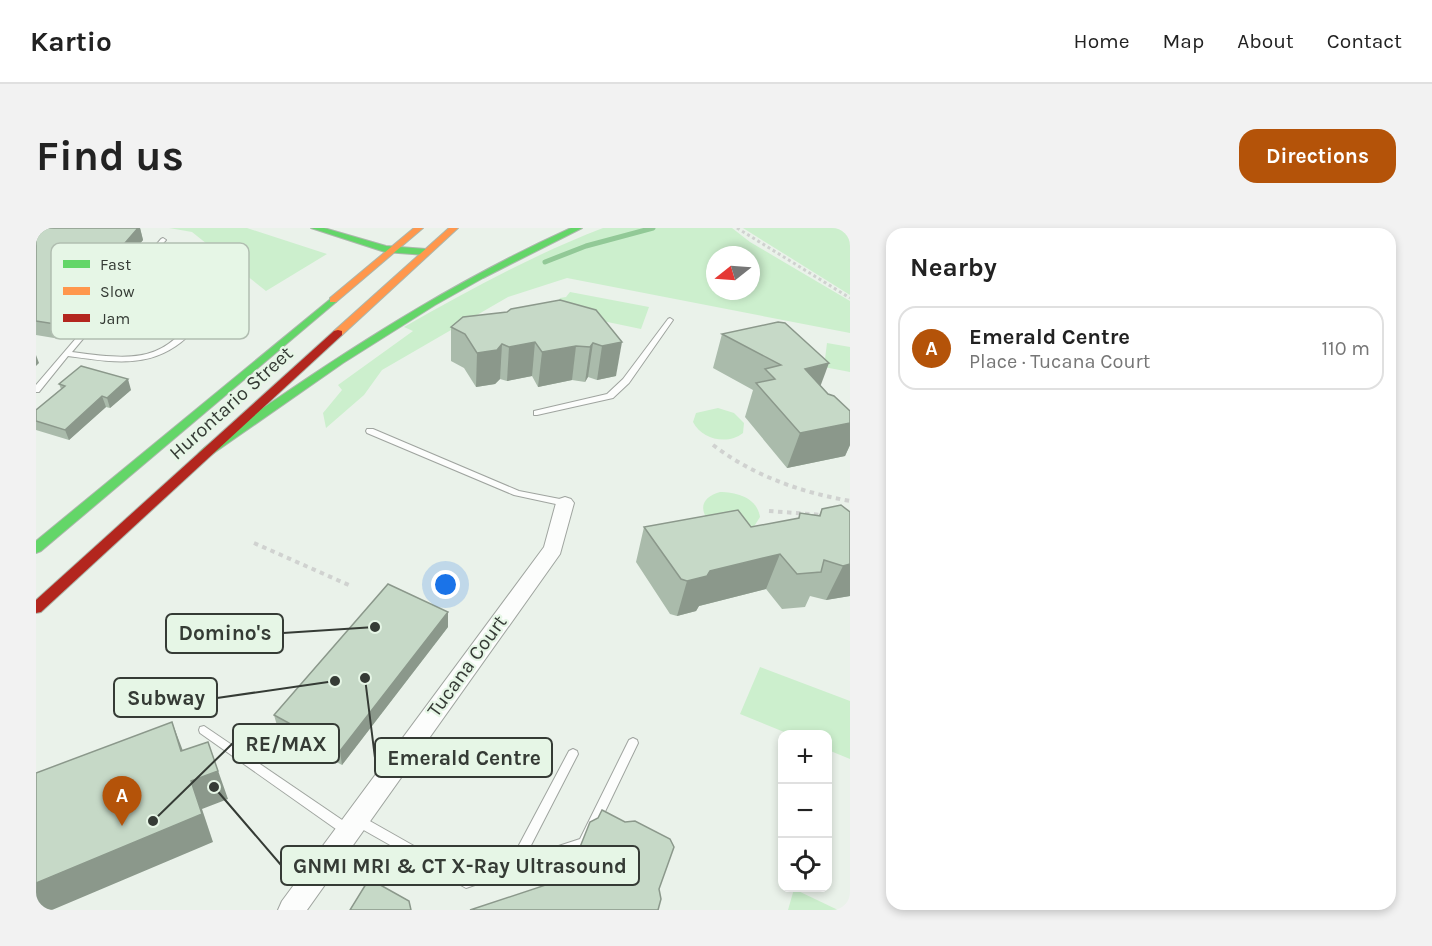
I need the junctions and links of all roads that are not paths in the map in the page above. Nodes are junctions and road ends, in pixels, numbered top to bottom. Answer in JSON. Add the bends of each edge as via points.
{"nodes":[{"id":1,"x":315,"y":228,"type":"edge"},
{"id":2,"x":419,"y":228,"type":"edge"},
{"id":3,"x":454,"y":228,"type":"edge"},
{"id":4,"x":578,"y":228,"type":"edge"},
{"id":5,"x":163,"y":240,"type":"dead end"},
{"id":6,"x":161,"y":243,"type":"edge"},
{"id":7,"x":393,"y":250,"type":"junction"},
{"id":8,"x":426,"y":252,"type":"junction"},
{"id":9,"x":670,"y":320,"type":"dead end"},
{"id":10,"x":82,"y":339,"type":"edge"},
{"id":11,"x":177,"y":339,"type":"edge"},
{"id":12,"x":69,"y":354,"type":"junction"},
{"id":13,"x":36,"y":390,"type":"edge"},
{"id":14,"x":537,"y":413,"type":"dead end"},
{"id":15,"x":370,"y":432,"type":"dead end"},
{"id":16,"x":204,"y":454,"type":"junction"},
{"id":17,"x":565,"y":503,"type":"joint"},
{"id":18,"x":36,"y":548,"type":"edge"},
{"id":19,"x":36,"y":608,"type":"edge"},
{"id":20,"x":204,"y":730,"type":"dead end"},
{"id":21,"x":633,"y":743,"type":"dead end"},
{"id":22,"x":573,"y":754,"type":"dead end"},
{"id":23,"x":352,"y":825,"type":"junction"},
{"id":24,"x":514,"y":866,"type":"junction"},
{"id":25,"x":291,"y":910,"type":"edge"}],
"edges":[{"from":1,"to":7,"type":"main road"},
{"from":2,"to":7,"type":"main road","name":"Hurontario Street"},
{"from":3,"to":8,"type":"main road","name":"Hurontario Street"},
{"from":4,"to":16,"type":"main road","via":[[459,283]]},
{"from":5,"to":6,"type":"lane"},
{"from":7,"to":8,"type":"main road"},
{"from":7,"to":18,"type":"main road","name":"Hurontario Street"},
{"from":8,"to":16,"type":"main road","name":"Hurontario Street"},
{"from":9,"to":14,"type":"lane","via":[[626,381],[610,396]]},
{"from":10,"to":12,"type":"lane"},
{"from":11,"to":12,"type":"lane","via":[[161,353],[131,362]]},
{"from":12,"to":13,"type":"lane"},
{"from":15,"to":17,"type":"lane","via":[[517,493]]},
{"from":16,"to":19,"type":"main road","name":"Hurontario Street"},
{"from":17,"to":23,"type":"street","name":"Tucana Court","via":[[553,549]]},
{"from":20,"to":23,"type":"lane","via":[[294,795]]},
{"from":21,"to":24,"type":"lane","via":[[584,843]]},
{"from":22,"to":24,"type":"lane"},
{"from":23,"to":24,"type":"lane","via":[[466,882]]},
{"from":23,"to":25,"type":"street","name":"Tucana Court"}]}
